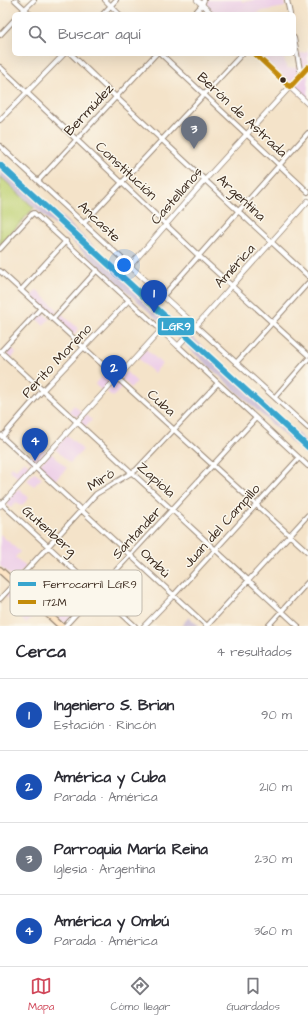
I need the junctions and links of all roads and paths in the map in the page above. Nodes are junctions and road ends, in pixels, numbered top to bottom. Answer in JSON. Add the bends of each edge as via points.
{"nodes":[{"id":1,"x":15,"y":0,"type":"edge"},
{"id":2,"x":34,"y":0,"type":"edge"},
{"id":3,"x":105,"y":0,"type":"edge"},
{"id":4,"x":116,"y":0,"type":"edge"},
{"id":5,"x":197,"y":0,"type":"edge"},
{"id":6,"x":287,"y":0,"type":"edge"},
{"id":7,"x":203,"y":2,"type":"edge"},
{"id":8,"x":111,"y":6,"type":"junction"},
{"id":9,"x":25,"y":9,"type":"junction"},
{"id":10,"x":22,"y":12,"type":"edge"},
{"id":11,"x":28,"y":12,"type":"edge"},
{"id":12,"x":105,"y":12,"type":"edge"},
{"id":13,"x":117,"y":12,"type":"edge"},
{"id":14,"x":196,"y":12,"type":"edge"},
{"id":15,"x":210,"y":12,"type":"edge"},
{"id":16,"x":290,"y":12,"type":"edge"},
{"id":17,"x":12,"y":22,"type":"edge"},
{"id":18,"x":0,"y":35,"type":"edge"},
{"id":19,"x":296,"y":50,"type":"edge"},
{"id":20,"x":62,"y":56,"type":"edge"},
{"id":21,"x":73,"y":56,"type":"edge"},
{"id":22,"x":154,"y":56,"type":"edge"},
{"id":23,"x":163,"y":56,"type":"edge"},
{"id":24,"x":240,"y":56,"type":"edge"},
{"id":25,"x":257,"y":56,"type":"edge"},
{"id":26,"x":0,"y":67,"type":"edge"},
{"id":27,"x":308,"y":67,"type":"edge"},
{"id":28,"x":300,"y":75,"type":"junction"},
{"id":29,"x":290,"y":87,"type":"junction"},
{"id":30,"x":27,"y":92,"type":"junction"},
{"id":31,"x":204,"y":94,"type":"junction"},
{"id":32,"x":116,"y":97,"type":"junction"},
{"id":33,"x":308,"y":104,"type":"edge"},
{"id":34,"x":0,"y":120,"type":"edge"},
{"id":35,"x":308,"y":133,"type":"edge"},
{"id":36,"x":247,"y":135,"type":"junction"},
{"id":37,"x":77,"y":140,"type":"junction"},
{"id":38,"x":162,"y":140,"type":"junction"},
{"id":39,"x":0,"y":146,"type":"edge"},
{"id":40,"x":280,"y":166,"type":"junction"},
{"id":41,"x":205,"y":180,"type":"junction"},
{"id":42,"x":38,"y":181,"type":"junction"},
{"id":43,"x":122,"y":183,"type":"junction"},
{"id":44,"x":308,"y":192,"type":"edge"},
{"id":45,"x":308,"y":201,"type":"edge"},
{"id":46,"x":238,"y":211,"type":"junction"},
{"id":47,"x":84,"y":223,"type":"junction"},
{"id":48,"x":167,"y":225,"type":"junction"},
{"id":49,"x":66,"y":241,"type":"junction"},
{"id":50,"x":271,"y":242,"type":"junction"},
{"id":51,"x":0,"y":248,"type":"edge"},
{"id":52,"x":199,"y":256,"type":"junction"},
{"id":53,"x":130,"y":266,"type":"junction"},
{"id":54,"x":98,"y":270,"type":"junction"},
{"id":55,"x":0,"y":271,"type":"edge"},
{"id":56,"x":308,"y":276,"type":"edge"},
{"id":57,"x":308,"y":283,"type":"edge"},
{"id":58,"x":233,"y":286,"type":"junction"},
{"id":59,"x":21,"y":290,"type":"junction"},
{"id":60,"x":163,"y":296,"type":"junction"},
{"id":61,"x":129,"y":300,"type":"junction"},
{"id":62,"x":41,"y":308,"type":"junction"},
{"id":63,"x":53,"y":319,"type":"junction"},
{"id":64,"x":272,"y":322,"type":"junction"},
{"id":65,"x":196,"y":326,"type":"junction"},
{"id":66,"x":161,"y":330,"type":"junction"},
{"id":67,"x":178,"y":346,"type":"junction"},
{"id":68,"x":84,"y":348,"type":"junction"},
{"id":69,"x":0,"y":351,"type":"edge"},
{"id":70,"x":308,"y":356,"type":"edge"},
{"id":71,"x":308,"y":359,"type":"edge"},
{"id":72,"x":236,"y":362,"type":"junction"},
{"id":73,"x":117,"y":379,"type":"junction"},
{"id":74,"x":218,"y":383,"type":"junction"},
{"id":75,"x":43,"y":390,"type":"junction"},
{"id":76,"x":275,"y":397,"type":"junction"},
{"id":77,"x":256,"y":418,"type":"junction"},
{"id":78,"x":77,"y":422,"type":"junction"},
{"id":79,"x":308,"y":427,"type":"edge"},
{"id":80,"x":175,"y":430,"type":"junction"},
{"id":81,"x":1,"y":436,"type":"edge"},
{"id":82,"x":299,"y":458,"type":"junction"},
{"id":83,"x":213,"y":465,"type":"junction"},
{"id":84,"x":308,"y":466,"type":"edge"},
{"id":85,"x":35,"y":467,"type":"junction"},
{"id":86,"x":132,"y":473,"type":"junction"},
{"id":87,"x":1,"y":504,"type":"edge"},
{"id":88,"x":256,"y":505,"type":"junction"},
{"id":89,"x":81,"y":510,"type":"junction"},
{"id":90,"x":172,"y":510,"type":"junction"},
{"id":91,"x":308,"y":515,"type":"edge"},
{"id":92,"x":289,"y":536,"type":"junction"},
{"id":93,"x":48,"y":546,"type":"junction"},
{"id":94,"x":216,"y":549,"type":"junction"},
{"id":95,"x":308,"y":552,"type":"edge"},
{"id":96,"x":131,"y":555,"type":"junction"},
{"id":97,"x":0,"y":570,"type":"edge"},
{"id":98,"x":26,"y":570,"type":"edge"},
{"id":99,"x":75,"y":570,"type":"edge"},
{"id":100,"x":117,"y":570,"type":"edge"},
{"id":101,"x":10,"y":579,"type":"edge"},
{"id":102,"x":249,"y":579,"type":"junction"},
{"id":103,"x":308,"y":582,"type":"edge"},
{"id":104,"x":10,"y":587,"type":"edge"},
{"id":105,"x":173,"y":596,"type":"junction"},
{"id":106,"x":0,"y":598,"type":"edge"},
{"id":107,"x":282,"y":611,"type":"junction"},
{"id":108,"x":50,"y":616,"type":"edge"},
{"id":109,"x":74,"y":616,"type":"edge"},
{"id":110,"x":124,"y":616,"type":"edge"},
{"id":111,"x":61,"y":626,"type":"edge"},
{"id":112,"x":65,"y":626,"type":"edge"},
{"id":113,"x":135,"y":626,"type":"edge"},
{"id":114,"x":144,"y":626,"type":"edge"},
{"id":115,"x":207,"y":626,"type":"edge"},
{"id":116,"x":268,"y":626,"type":"edge"},
{"id":117,"x":298,"y":626,"type":"edge"}],
"edges":[{"from":1,"to":9,"type":"street"},
{"from":2,"to":9,"type":"street"},
{"from":3,"to":8,"type":"street"},
{"from":4,"to":8,"type":"street"},
{"from":5,"to":7,"type":"street"},
{"from":6,"to":16,"type":"street"},
{"from":7,"to":14,"type":"street"},
{"from":7,"to":15,"type":"street"},
{"from":8,"to":12,"type":"street"},
{"from":8,"to":13,"type":"street"},
{"from":9,"to":10,"type":"street"},
{"from":9,"to":11,"type":"street"},
{"from":17,"to":18,"type":"street"},
{"from":19,"to":28,"type":"street"},
{"from":20,"to":30,"type":"street"},
{"from":21,"to":32,"type":"street","name":"Argentina"},
{"from":22,"to":32,"type":"street","name":"Bermúdez"},
{"from":23,"to":31,"type":"street","name":"Berón de Astrada"},
{"from":24,"to":31,"type":"street"},
{"from":25,"to":29,"type":"street"},
{"from":26,"to":30,"type":"street","name":"Constitución"},
{"from":27,"to":28,"type":"street","name":"Castellanos"},
{"from":28,"to":29,"type":"street","name":"Castellanos"},
{"from":29,"to":33,"type":"street"},
{"from":29,"to":36,"type":"street","name":"Castellanos"},
{"from":30,"to":34,"type":"street"},
{"from":30,"to":37,"type":"street","name":"Constitución"},
{"from":31,"to":36,"type":"street","name":"Berón de Astrada"},
{"from":31,"to":38,"type":"street"},
{"from":32,"to":37,"type":"street","name":"Bermúdez"},
{"from":32,"to":38,"type":"street","name":"Argentina"},
{"from":35,"to":40,"type":"street"},
{"from":36,"to":40,"type":"street","name":"Berón de Astrada"},
{"from":36,"to":41,"type":"street","name":"Castellanos"},
{"from":37,"to":42,"type":"street","name":"Bermúdez"},
{"from":37,"to":43,"type":"street","name":"Constitución"},
{"from":38,"to":41,"type":"street","name":"Argentina"},
{"from":38,"to":43,"type":"street"},
{"from":39,"to":42,"type":"street","name":"Ancaste"},
{"from":40,"to":44,"type":"street","name":"Berón de Astrada"},
{"from":40,"to":46,"type":"street"},
{"from":41,"to":46,"type":"street","name":"Argentina"},
{"from":41,"to":48,"type":"street","name":"Castellanos"},
{"from":42,"to":47,"type":"street","name":"Ancaste"},
{"from":43,"to":47,"type":"street"},
{"from":43,"to":48,"type":"street","name":"Constitución"},
{"from":45,"to":50,"type":"street","name":"América"},
{"from":46,"to":50,"type":"street","name":"Argentina"},
{"from":46,"to":52,"type":"street"},
{"from":47,"to":53,"type":"street","name":"Ancaste"},
{"from":48,"to":52,"type":"street","name":"Constitución"},
{"from":48,"to":53,"type":"street","name":"Castellanos"},
{"from":49,"to":51,"type":"street","via":[[34,213]]},
{"from":49,"to":54,"type":"street"},
{"from":49,"to":59,"type":"street"},
{"from":50,"to":56,"type":"street","name":"Argentina"},
{"from":50,"to":58,"type":"street","name":"América"},
{"from":52,"to":58,"type":"street","name":"Constitución"},
{"from":52,"to":60,"type":"street"},
{"from":53,"to":60,"type":"street","name":"Ancaste"},
{"from":54,"to":61,"type":"street"},
{"from":54,"to":63,"type":"street"},
{"from":55,"to":59,"type":"street","name":"Cuba"},
{"from":57,"to":64,"type":"street"},
{"from":58,"to":64,"type":"street","name":"Constitución"},
{"from":58,"to":65,"type":"street","name":"América"},
{"from":59,"to":62,"type":"street","name":"Cuba"},
{"from":60,"to":65,"type":"street","name":"Ancaste"},
{"from":61,"to":66,"type":"street"},
{"from":61,"to":68,"type":"street","name":"Perito Moreno"},
{"from":62,"to":63,"type":"street","name":"Cuba"},
{"from":62,"to":69,"type":"street"},
{"from":63,"to":68,"type":"street","name":"Cuba"},
{"from":64,"to":70,"type":"street","name":"Constitución"},
{"from":64,"to":72,"type":"street"},
{"from":65,"to":67,"type":"street","name":"América"},
{"from":65,"to":72,"type":"street","name":"Ancaste"},
{"from":66,"to":67,"type":"street"},
{"from":66,"to":73,"type":"street"},
{"from":67,"to":74,"type":"street"},
{"from":68,"to":73,"type":"street","name":"Cuba"},
{"from":68,"to":75,"type":"street","name":"Perito Moreno"},
{"from":69,"to":75,"type":"street","name":"Zapiola"},
{"from":71,"to":76,"type":"street"},
{"from":72,"to":76,"type":"street","name":"Ancaste"},
{"from":73,"to":78,"type":"street"},
{"from":73,"to":80,"type":"street","name":"Cuba"},
{"from":74,"to":77,"type":"street"},
{"from":74,"to":80,"type":"street","name":"Miró"},
{"from":75,"to":78,"type":"street","name":"Zapiola"},
{"from":75,"to":81,"type":"street","name":"Perito Moreno"},
{"from":76,"to":79,"type":"street","name":"Ancaste"},
{"from":77,"to":82,"type":"street"},
{"from":77,"to":83,"type":"street","name":"Santander"},
{"from":78,"to":85,"type":"street"},
{"from":78,"to":86,"type":"street","name":"Zapiola"},
{"from":80,"to":83,"type":"street","name":"Cuba"},
{"from":80,"to":86,"type":"street","name":"Miró"},
{"from":81,"to":85,"type":"street","name":"Ombú"},
{"from":82,"to":84,"type":"street"},
{"from":82,"to":88,"type":"street","name":"Juan del Campillo"},
{"from":83,"to":88,"type":"street","name":"Cuba"},
{"from":83,"to":90,"type":"street","name":"Santander"},
{"from":85,"to":87,"type":"street"},
{"from":85,"to":89,"type":"street","name":"Ombú"},
{"from":86,"to":89,"type":"street","name":"Miró","via":[[98,492]]},
{"from":86,"to":90,"type":"street","name":"Zapiola"},
{"from":87,"to":93,"type":"street","name":"Gutenberg"},
{"from":88,"to":92,"type":"street","name":"Cuba"},
{"from":88,"to":94,"type":"street","name":"Juan del Campillo"},
{"from":89,"to":93,"type":"street","name":"Miró"},
{"from":89,"to":96,"type":"street","name":"Ombú"},
{"from":90,"to":94,"type":"street","name":"Zapiola"},
{"from":90,"to":96,"type":"street","name":"Santander"},
{"from":91,"to":92,"type":"street"},
{"from":92,"to":95,"type":"street","name":"Cuba"},
{"from":92,"to":102,"type":"street"},
{"from":93,"to":98,"type":"street","name":"Miró"},
{"from":93,"to":99,"type":"street","name":"Gutenberg"},
{"from":94,"to":102,"type":"street","name":"Zapiola"},
{"from":94,"to":105,"type":"street","name":"Juan del Campillo"},
{"from":96,"to":100,"type":"street","name":"Santander"},
{"from":96,"to":105,"type":"street","name":"Ombú"},
{"from":97,"to":101,"type":"main road"},
{"from":102,"to":107,"type":"street","name":"Zapiola"},
{"from":102,"to":115,"type":"street"},
{"from":103,"to":107,"type":"street"},
{"from":104,"to":106,"type":"street","name":"Miró"},
{"from":105,"to":114,"type":"street","name":"Juan del Campillo"},
{"from":105,"to":115,"type":"street","name":"Ombú"},
{"from":107,"to":116,"type":"street"},
{"from":107,"to":117,"type":"street","name":"Zapiola"},
{"from":108,"to":111,"type":"main road"},
{"from":109,"to":112,"type":"street","name":"Santander"},
{"from":110,"to":113,"type":"street","name":"Gutenberg"}]}
